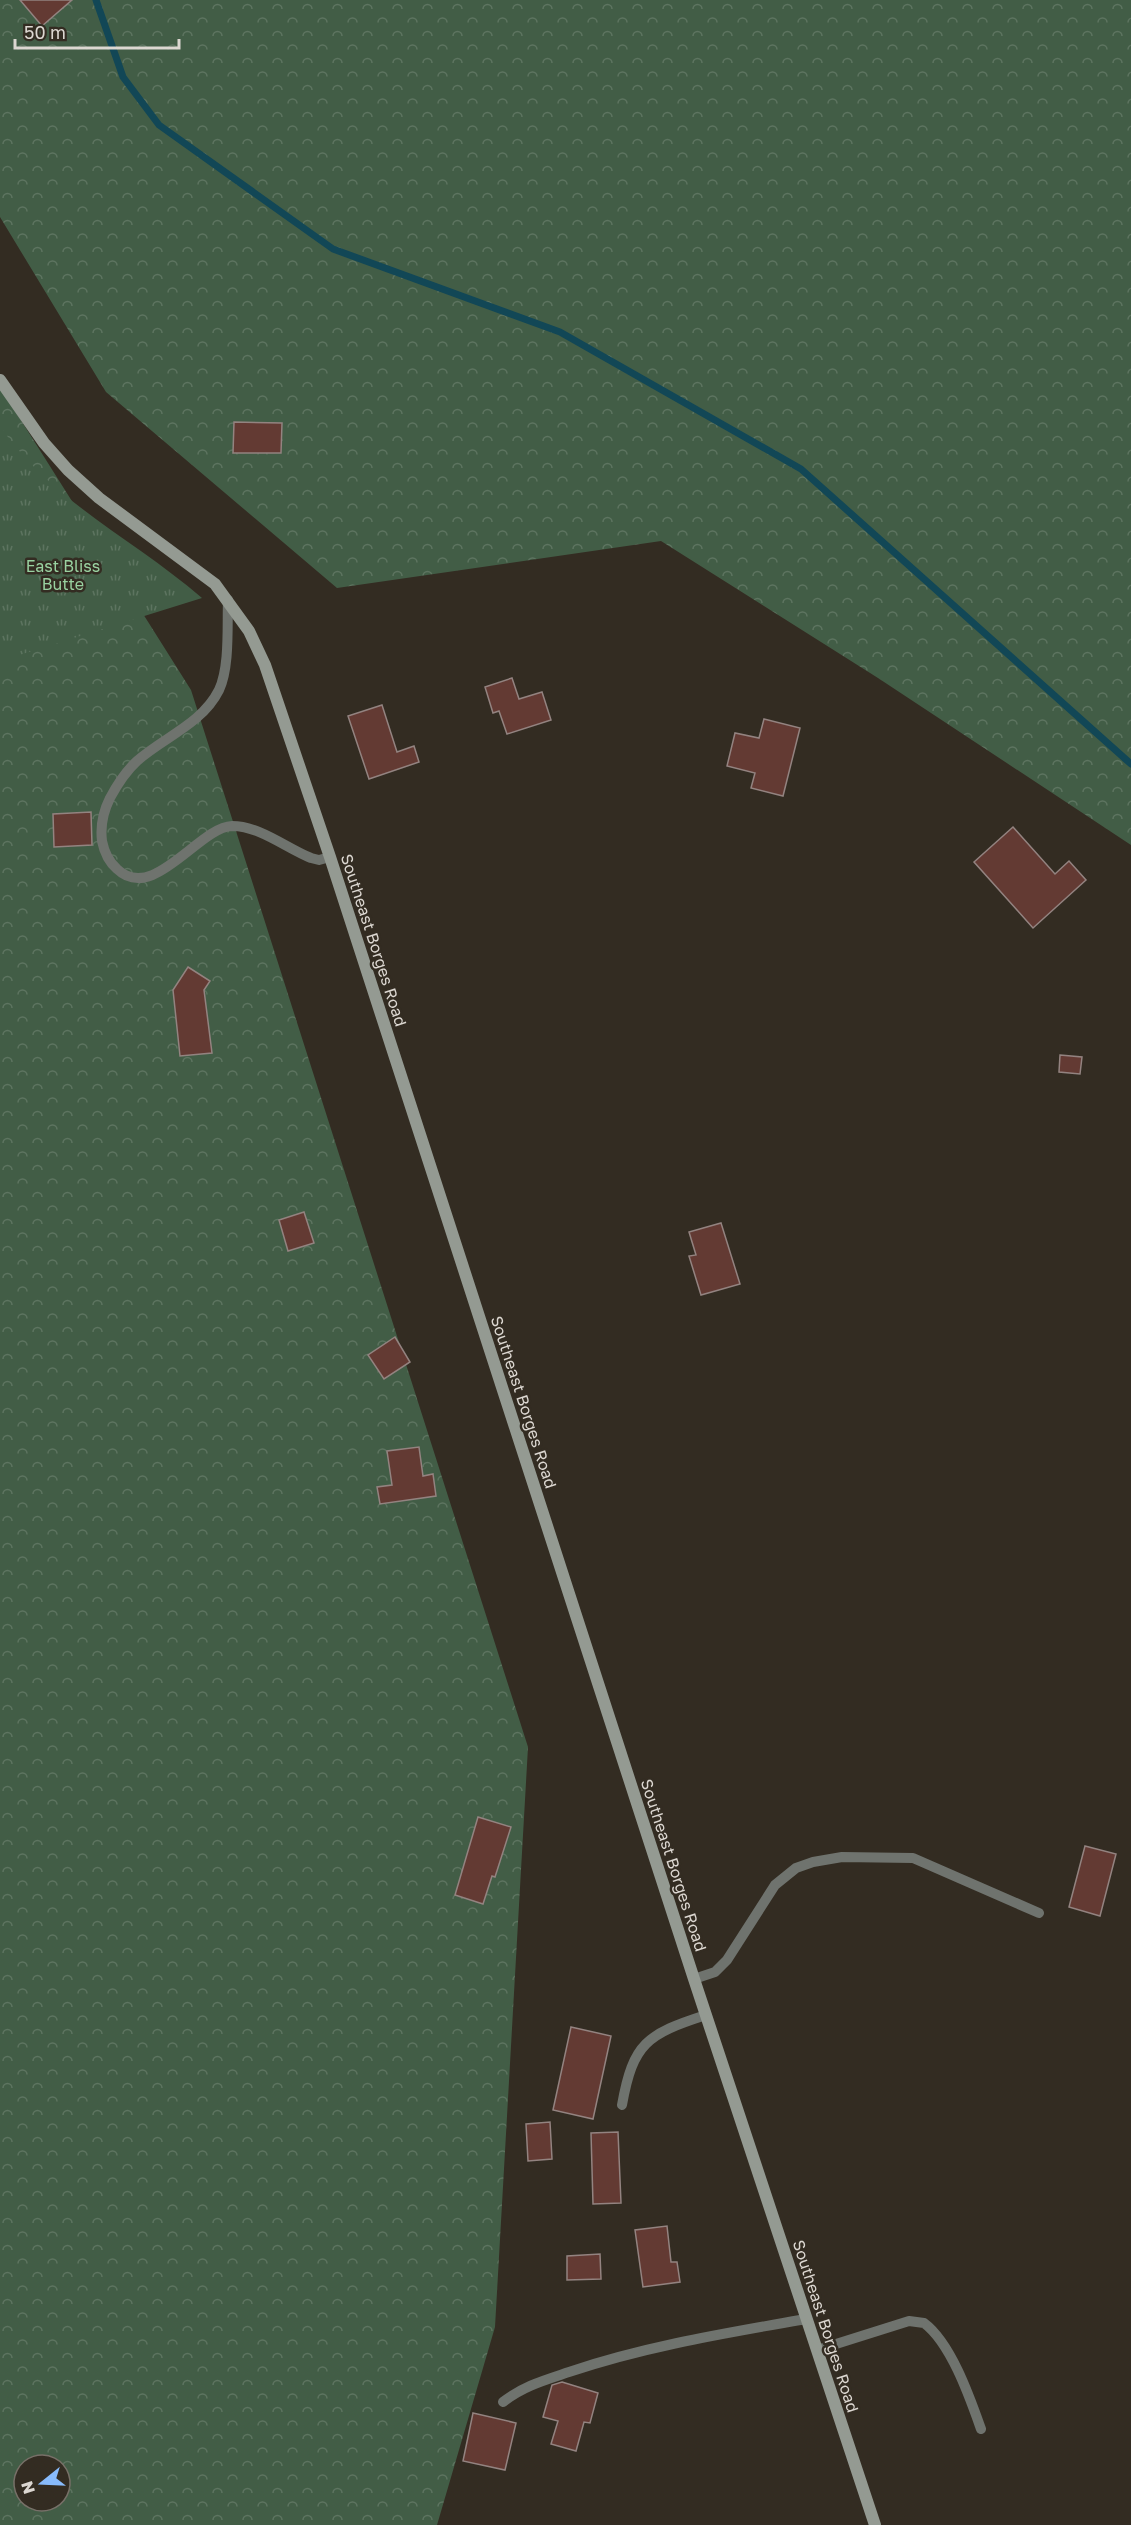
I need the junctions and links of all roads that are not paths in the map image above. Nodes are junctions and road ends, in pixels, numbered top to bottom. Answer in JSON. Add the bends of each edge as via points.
{"nodes":[{"id":1,"x":0,"y":380,"type":"edge"},
{"id":2,"x":228,"y":599,"type":"junction"},
{"id":3,"x":330,"y":857,"type":"junction"},
{"id":4,"x":1039,"y":1913,"type":"dead end"},
{"id":5,"x":694,"y":1979,"type":"junction"},
{"id":6,"x":706,"y":2014,"type":"junction"},
{"id":7,"x":622,"y":2105,"type":"dead end"},
{"id":8,"x":806,"y":2319,"type":"junction"},
{"id":9,"x":817,"y":2350,"type":"junction"},
{"id":10,"x":503,"y":2402,"type":"dead end"},
{"id":11,"x":981,"y":2429,"type":"dead end"},
{"id":12,"x":875,"y":2525,"type":"edge"}],
"edges":[{"from":1,"to":2,"type":"street","name":"Southeast Borges Road","via":[[68,470],[99,498],[200,571]]},
{"from":2,"to":3,"type":"street","name":"Southeast Borges Road","via":[[265,664]]},
{"from":2,"to":3,"type":"lane","via":[[225,670],[219,689],[207,707],[137,761],[116,787],[103,811],[103,847],[111,864],[129,876],[164,870],[198,842],[230,826],[260,832],[311,858]]},
{"from":3,"to":5,"type":"street","name":"Southeast Borges Road"},
{"from":4,"to":5,"type":"lane","via":[[913,1858],[842,1857],[813,1862],[796,1868],[776,1885],[715,1972]]},
{"from":5,"to":6,"type":"street","name":"Southeast Borges Road"},
{"from":6,"to":7,"type":"lane","via":[[665,2030],[638,2051],[628,2072]]},
{"from":6,"to":8,"type":"street","name":"Southeast Borges Road"},
{"from":8,"to":9,"type":"street","name":"Southeast Borges Road"},
{"from":8,"to":10,"type":"lane","via":[[603,2361],[518,2390]]},
{"from":9,"to":11,"type":"lane","via":[[901,2323],[924,2323],[953,2363]]},
{"from":9,"to":12,"type":"street","name":"Southeast Borges Road"}]}
